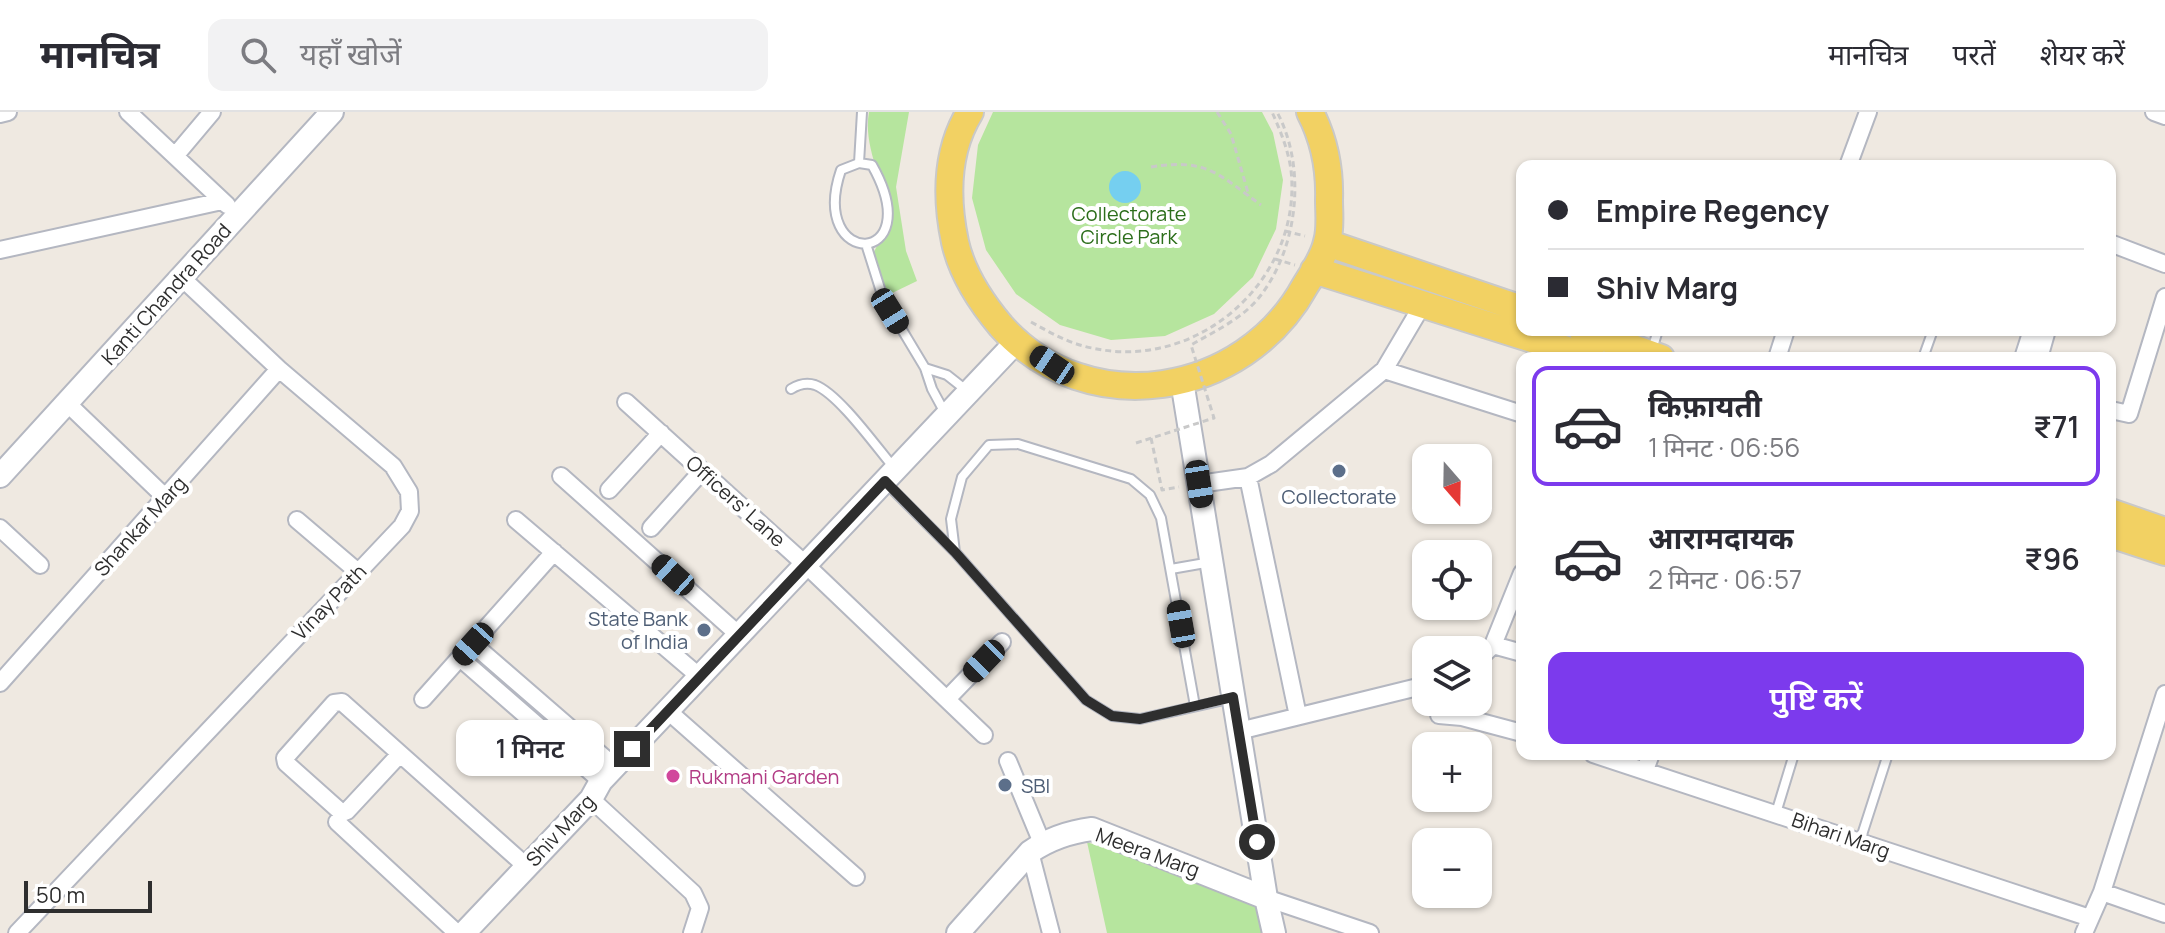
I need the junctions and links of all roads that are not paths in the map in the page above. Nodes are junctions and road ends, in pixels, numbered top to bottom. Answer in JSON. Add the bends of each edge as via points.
{"nodes":[{"id":1,"x":8,"y":112,"type":"edge"},
{"id":2,"x":128,"y":112,"type":"edge"},
{"id":3,"x":212,"y":112,"type":"edge"},
{"id":4,"x":332,"y":112,"type":"edge"},
{"id":5,"x":862,"y":112,"type":"edge"},
{"id":6,"x":970,"y":112,"type":"edge"},
{"id":7,"x":1310,"y":112,"type":"edge"},
{"id":8,"x":1868,"y":112,"type":"edge"},
{"id":9,"x":2154,"y":112,"type":"edge"},
{"id":10,"x":0,"y":114,"type":"edge"},
{"id":11,"x":2165,"y":116,"type":"edge"},
{"id":12,"x":175,"y":156,"type":"junction"},
{"id":13,"x":1850,"y":160,"type":"edge"},
{"id":14,"x":859,"y":163,"type":"junction"},
{"id":15,"x":230,"y":208,"type":"junction"},
{"id":16,"x":1327,"y":243,"type":"junction"},
{"id":17,"x":866,"y":244,"type":"junction"},
{"id":18,"x":2116,"y":245,"type":"edge"},
{"id":19,"x":0,"y":250,"type":"edge"},
{"id":20,"x":2165,"y":264,"type":"edge"},
{"id":21,"x":1314,"y":270,"type":"junction"},
{"id":22,"x":182,"y":278,"type":"junction"},
{"id":23,"x":2165,"y":297,"type":"edge"},
{"id":24,"x":1423,"y":304,"type":"junction"},
{"id":25,"x":1516,"y":307,"type":"edge"},
{"id":26,"x":1516,"y":334,"type":"edge"},
{"id":27,"x":1523,"y":336,"type":"edge"},
{"id":28,"x":1608,"y":336,"type":"edge"},
{"id":29,"x":1016,"y":342,"type":"junction"},
{"id":30,"x":1657,"y":347,"type":"edge"},
{"id":31,"x":1573,"y":352,"type":"edge"},
{"id":32,"x":925,"y":368,"type":"junction"},
{"id":33,"x":279,"y":369,"type":"junction"},
{"id":34,"x":1384,"y":370,"type":"junction"},
{"id":35,"x":1182,"y":381,"type":"junction"},
{"id":36,"x":791,"y":389,"type":"dead end"},
{"id":37,"x":968,"y":392,"type":"junction"},
{"id":38,"x":626,"y":402,"type":"dead end"},
{"id":39,"x":67,"y":403,"type":"junction"},
{"id":40,"x":2116,"y":411,"type":"edge"},
{"id":41,"x":1516,"y":412,"type":"edge"},
{"id":42,"x":946,"y":415,"type":"junction"},
{"id":43,"x":661,"y":433,"type":"junction"},
{"id":44,"x":702,"y":471,"type":"junction"},
{"id":45,"x":890,"y":475,"type":"junction"},
{"id":46,"x":0,"y":476,"type":"edge"},
{"id":47,"x":561,"y":476,"type":"dead end"},
{"id":48,"x":1248,"y":477,"type":"junction"},
{"id":49,"x":1199,"y":484,"type":"junction"},
{"id":50,"x":609,"y":490,"type":"dead end"},
{"id":51,"x":165,"y":497,"type":"junction"},
{"id":52,"x":2116,"y":514,"type":"edge"},
{"id":53,"x":297,"y":520,"type":"dead end"},
{"id":54,"x":516,"y":520,"type":"dead end"},
{"id":55,"x":0,"y":528,"type":"edge"},
{"id":56,"x":651,"y":528,"type":"dead end"},
{"id":57,"x":2165,"y":531,"type":"edge"},
{"id":58,"x":2116,"y":536,"type":"edge"},
{"id":59,"x":554,"y":552,"type":"junction"},
{"id":60,"x":955,"y":552,"type":"junction"},
{"id":61,"x":2165,"y":552,"type":"edge"},
{"id":62,"x":1211,"y":562,"type":"junction"},
{"id":63,"x":40,"y":565,"type":"dead end"},
{"id":64,"x":806,"y":565,"type":"junction"},
{"id":65,"x":1171,"y":569,"type":"junction"},
{"id":66,"x":358,"y":572,"type":"junction"},
{"id":67,"x":1516,"y":588,"type":"edge"},
{"id":68,"x":739,"y":635,"type":"junction"},
{"id":69,"x":1002,"y":642,"type":"dead end"},
{"id":70,"x":473,"y":644,"type":"junction"},
{"id":71,"x":1493,"y":645,"type":"joint"},
{"id":72,"x":1516,"y":651,"type":"edge"},
{"id":73,"x":460,"y":658,"type":"junction"},
{"id":74,"x":700,"y":677,"type":"junction"},
{"id":75,"x":0,"y":683,"type":"edge"},
{"id":76,"x":1412,"y":688,"type":"edge"},
{"id":77,"x":2165,"y":694,"type":"edge"},
{"id":78,"x":1233,"y":697,"type":"junction"},
{"id":79,"x":423,"y":699,"type":"dead end"},
{"id":80,"x":947,"y":699,"type":"junction"},
{"id":81,"x":1195,"y":706,"type":"junction"},
{"id":82,"x":668,"y":711,"type":"junction"},
{"id":83,"x":1298,"y":716,"type":"junction"},
{"id":84,"x":1450,"y":716,"type":"edge"},
{"id":85,"x":1239,"y":731,"type":"junction"},
{"id":86,"x":1516,"y":731,"type":"edge"},
{"id":87,"x":984,"y":735,"type":"dead end"},
{"id":88,"x":400,"y":754,"type":"junction"},
{"id":89,"x":1792,"y":760,"type":"edge"},
{"id":90,"x":1886,"y":760,"type":"edge"},
{"id":91,"x":1008,"y":761,"type":"dead end"},
{"id":92,"x":1648,"y":762,"type":"edge"},
{"id":93,"x":602,"y":783,"type":"junction"},
{"id":94,"x":1776,"y":813,"type":"junction"},
{"id":95,"x":337,"y":822,"type":"dead end"},
{"id":96,"x":1860,"y":841,"type":"junction"},
{"id":97,"x":1036,"y":848,"type":"junction"},
{"id":98,"x":526,"y":866,"type":"junction"},
{"id":99,"x":856,"y":877,"type":"dead end"},
{"id":100,"x":2102,"y":892,"type":"junction"},
{"id":101,"x":1266,"y":898,"type":"junction"},
{"id":102,"x":2165,"y":914,"type":"edge"},
{"id":103,"x":2087,"y":926,"type":"edge"},
{"id":104,"x":17,"y":933,"type":"edge"},
{"id":105,"x":457,"y":933,"type":"edge"},
{"id":106,"x":464,"y":933,"type":"edge"},
{"id":107,"x":692,"y":933,"type":"edge"},
{"id":108,"x":958,"y":933,"type":"edge"},
{"id":109,"x":1051,"y":933,"type":"edge"},
{"id":110,"x":1274,"y":933,"type":"edge"},
{"id":111,"x":1370,"y":933,"type":"edge"}],
"edges":[{"from":1,"to":10,"type":"street"},
{"from":2,"to":12,"type":"street"},
{"from":3,"to":12,"type":"street"},
{"from":4,"to":15,"type":"street","name":"Kanti Chandra Road"},
{"from":5,"to":14,"type":"lane"},
{"from":6,"to":29,"type":"main road","via":[[951,163],[950,217],[959,260],[981,303]]},
{"from":7,"to":16,"type":"main road","via":[[1330,175]]},
{"from":8,"to":13,"type":"street"},
{"from":9,"to":11,"type":"street"},
{"from":12,"to":15,"type":"street"},
{"from":14,"to":17,"type":"lane","via":[[872,165],[889,215],[883,235]]},
{"from":14,"to":17,"type":"lane","via":[[841,170],[836,209],[846,237]]},
{"from":15,"to":19,"type":"street"},
{"from":15,"to":22,"type":"street","name":"Kanti Chandra Road"},
{"from":16,"to":21,"type":"main road"},
{"from":16,"to":25,"type":"main road"},
{"from":17,"to":32,"type":"lane","via":[[883,298]]},
{"from":18,"to":20,"type":"street"},
{"from":21,"to":24,"type":"main road"},
{"from":21,"to":35,"type":"main road","via":[[1292,309],[1257,346],[1221,368]]},
{"from":22,"to":33,"type":"street","name":"Vinay Path"},
{"from":22,"to":39,"type":"street","name":"Kanti Chandra Road"},
{"from":23,"to":40,"type":"street","via":[[2129,414]]},
{"from":24,"to":26,"type":"main road"},
{"from":24,"to":34,"type":"street"},
{"from":27,"to":31,"type":"main road"},
{"from":28,"to":30,"type":"main road"},
{"from":29,"to":35,"type":"main road","via":[[1084,378],[1134,386]]},
{"from":29,"to":37,"type":"street","name":"Shiv Marg"},
{"from":32,"to":37,"type":"lane","via":[[947,375]]},
{"from":32,"to":42,"type":"lane"},
{"from":33,"to":51,"type":"street","name":"Shankar Marg"},
{"from":33,"to":66,"type":"street","name":"Vinay Path","via":[[393,466],[409,492],[410,511],[402,526]]},
{"from":34,"to":41,"type":"street"},
{"from":34,"to":48,"type":"street","via":[[1271,464]]},
{"from":35,"to":49,"type":"street"},
{"from":36,"to":45,"type":"lane","via":[[801,383],[831,394]]},
{"from":37,"to":42,"type":"street","name":"Shiv Marg"},
{"from":38,"to":43,"type":"street","name":"Officers' Lane"},
{"from":39,"to":46,"type":"street","name":"Kanti Chandra Road"},
{"from":39,"to":51,"type":"street"},
{"from":42,"to":45,"type":"street","name":"Shiv Marg"},
{"from":43,"to":44,"type":"street","name":"Officers' Lane"},
{"from":43,"to":50,"type":"street"},
{"from":44,"to":56,"type":"street"},
{"from":44,"to":64,"type":"street","name":"Officers' Lane"},
{"from":45,"to":60,"type":"lane"},
{"from":45,"to":64,"type":"street","name":"Shiv Marg"},
{"from":47,"to":68,"type":"street"},
{"from":48,"to":49,"type":"street"},
{"from":48,"to":83,"type":"street"},
{"from":49,"to":62,"type":"street"},
{"from":51,"to":75,"type":"street","name":"Shankar Marg"},
{"from":52,"to":57,"type":"main road"},
{"from":53,"to":66,"type":"street"},
{"from":54,"to":59,"type":"street"},
{"from":55,"to":63,"type":"street"},
{"from":58,"to":61,"type":"main road"},
{"from":59,"to":70,"type":"street"},
{"from":59,"to":74,"type":"street"},
{"from":60,"to":65,"type":"lane","via":[[951,519],[962,477],[989,445],[1018,444],[1131,479],[1150,495],[1161,518]]},
{"from":60,"to":81,"type":"lane","via":[[1086,700],[1112,716],[1140,719]]},
{"from":62,"to":65,"type":"lane"},
{"from":62,"to":78,"type":"street"},
{"from":64,"to":68,"type":"street","name":"Shiv Marg"},
{"from":64,"to":80,"type":"street","name":"Officers' Lane"},
{"from":65,"to":81,"type":"lane"},
{"from":66,"to":104,"type":"street","name":"Vinay Path"},
{"from":67,"to":71,"type":"street"},
{"from":68,"to":74,"type":"street","name":"Shiv Marg"},
{"from":69,"to":80,"type":"street"},
{"from":70,"to":73,"type":"street"},
{"from":70,"to":93,"type":"street"},
{"from":71,"to":72,"type":"street"},
{"from":73,"to":79,"type":"street"},
{"from":73,"to":93,"type":"street"},
{"from":74,"to":82,"type":"street","name":"Shiv Marg"},
{"from":76,"to":83,"type":"street"},
{"from":77,"to":100,"type":"street"},
{"from":78,"to":81,"type":"lane"},
{"from":78,"to":85,"type":"street"},
{"from":80,"to":87,"type":"street","name":"Officers' Lane"},
{"from":82,"to":93,"type":"street","name":"Shiv Marg"},
{"from":82,"to":99,"type":"street"},
{"from":83,"to":85,"type":"street"},
{"from":84,"to":86,"type":"street"},
{"from":85,"to":101,"type":"street"},
{"from":88,"to":88,"type":"street","via":[[338,702],[285,758],[342,813]]},
{"from":88,"to":98,"type":"street"},
{"from":89,"to":94,"type":"lane"},
{"from":90,"to":96,"type":"lane"},
{"from":91,"to":97,"type":"street"},
{"from":92,"to":94,"type":"street","name":"Bihari Marg"},
{"from":93,"to":98,"type":"street","name":"Shiv Marg"},
{"from":93,"to":107,"type":"street","via":[[693,893],[700,908]]},
{"from":94,"to":96,"type":"street","name":"Bihari Marg"},
{"from":95,"to":105,"type":"street"},
{"from":96,"to":103,"type":"street","name":"Bihari Marg"},
{"from":97,"to":101,"type":"street","name":"Meera Marg","via":[[1068,832],[1092,829]]},
{"from":97,"to":108,"type":"street"},
{"from":97,"to":109,"type":"street"},
{"from":98,"to":106,"type":"street","name":"Shiv Marg"},
{"from":100,"to":102,"type":"street"},
{"from":100,"to":103,"type":"street"},
{"from":101,"to":110,"type":"street"},
{"from":101,"to":111,"type":"street","name":"Meera Marg"}]}
